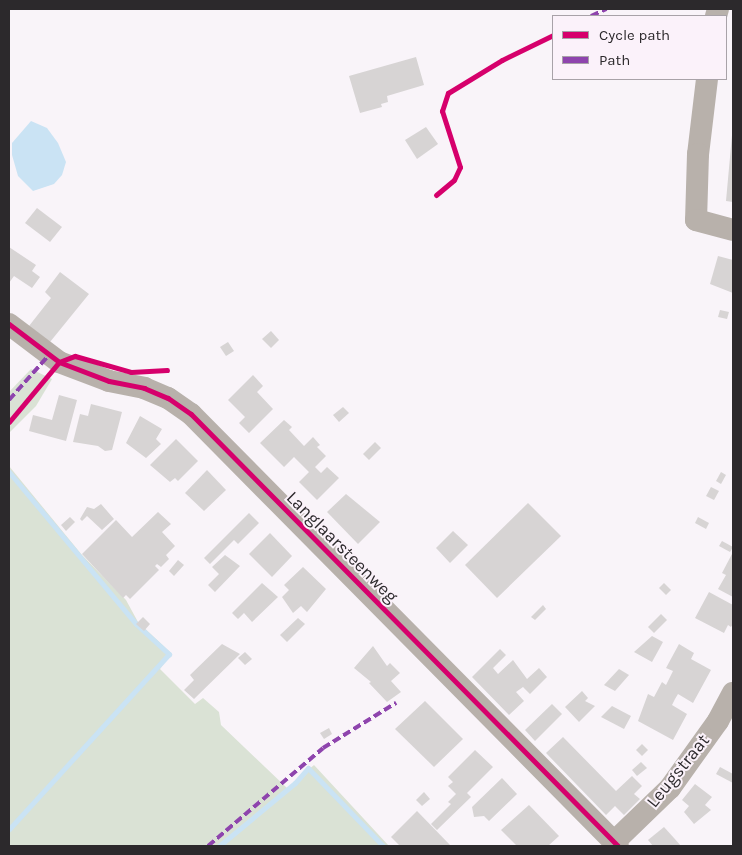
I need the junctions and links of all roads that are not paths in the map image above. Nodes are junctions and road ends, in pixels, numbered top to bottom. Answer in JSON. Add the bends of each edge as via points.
{"nodes":[{"id":1,"x":707,"y":80,"type":"edge"},
{"id":2,"x":733,"y":230,"type":"edge"},
{"id":3,"x":9,"y":324,"type":"edge"},
{"id":4,"x":733,"y":693,"type":"edge"},
{"id":5,"x":616,"y":844,"type":"edge"}],
"edges":[{"from":1,"to":2,"type":"street","via":[[698,154],[696,220]]},
{"from":3,"to":5,"type":"street","name":"Langlaarsteenweg","via":[[59,362],[109,380],[144,388],[168,398],[191,414]]},
{"from":4,"to":5,"type":"street","name":"Leugstraat","via":[[670,788]]}]}
